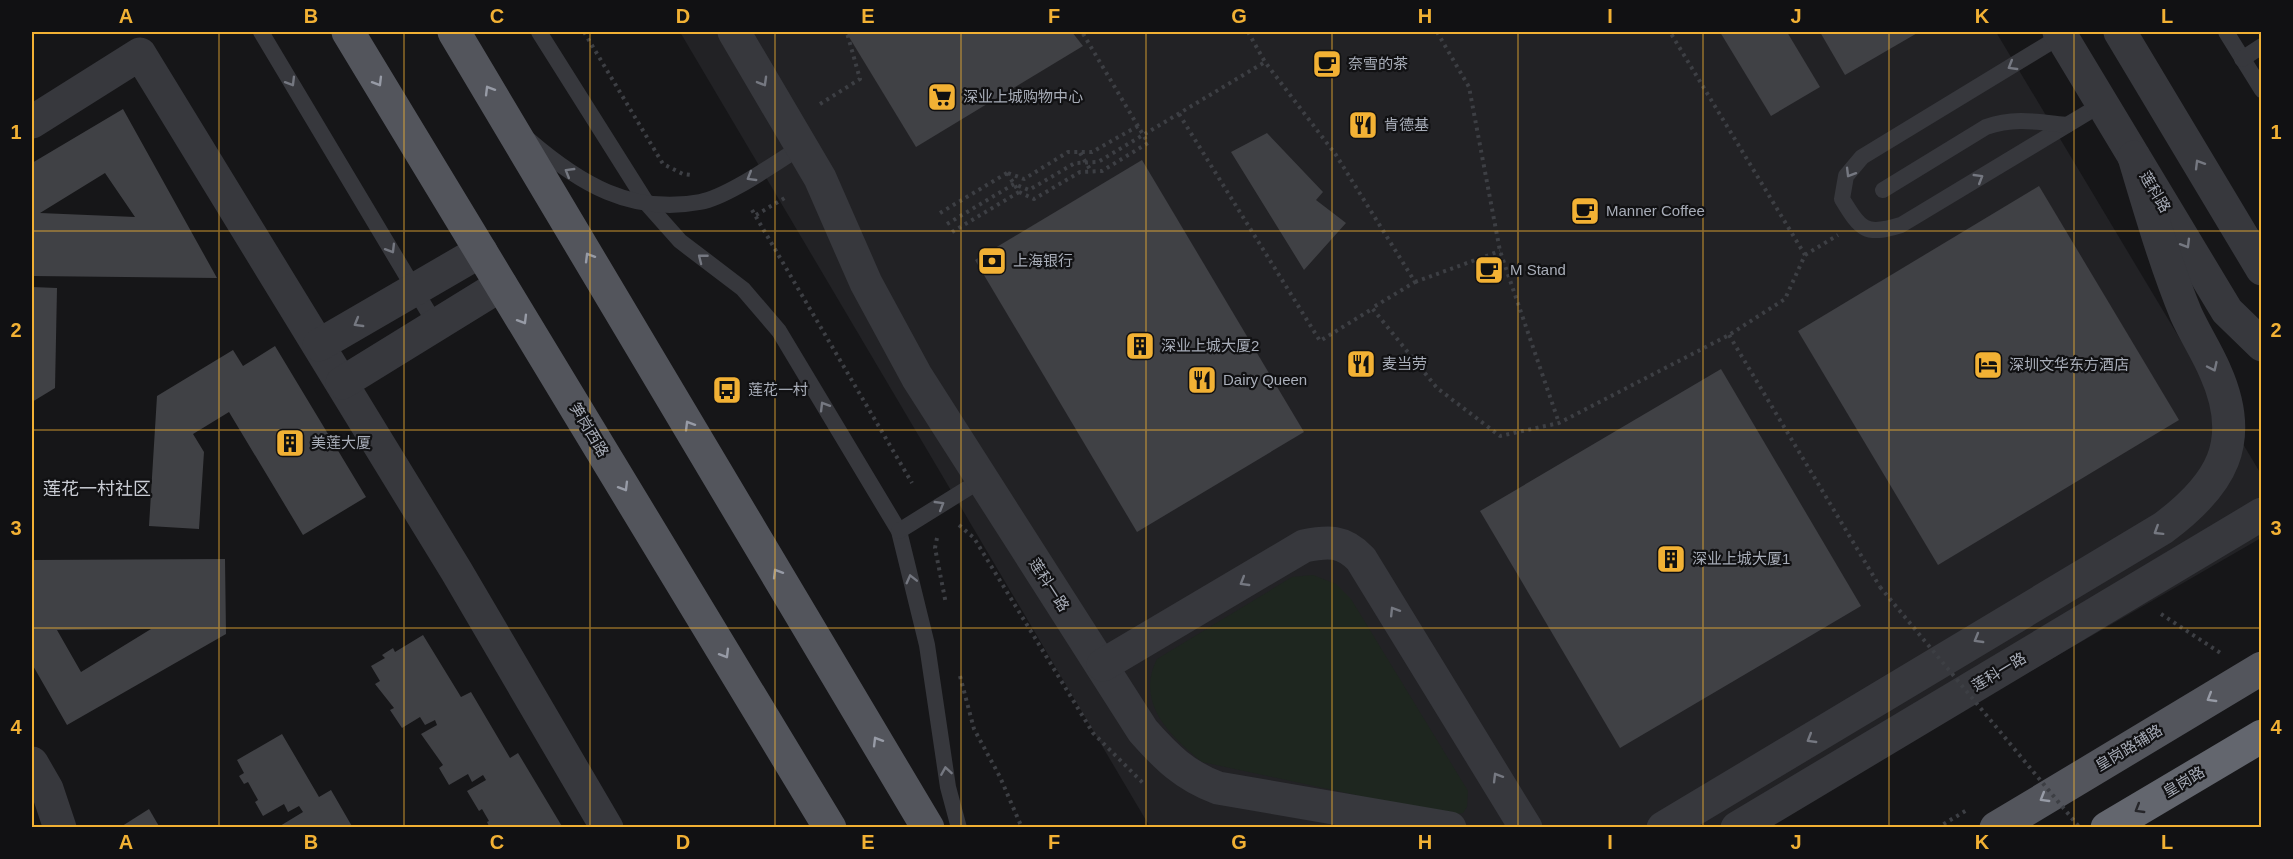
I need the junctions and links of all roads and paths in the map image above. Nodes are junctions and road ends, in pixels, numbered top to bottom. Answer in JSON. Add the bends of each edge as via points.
{"nodes":[{"id":1,"x":261,"y":32,"type":"edge"},
{"id":2,"x":348,"y":32,"type":"edge"},
{"id":3,"x":454,"y":32,"type":"edge"},
{"id":4,"x":539,"y":32,"type":"edge"},
{"id":5,"x":584,"y":32,"type":"edge"},
{"id":6,"x":734,"y":32,"type":"edge"},
{"id":7,"x":1082,"y":32,"type":"edge"},
{"id":8,"x":1248,"y":32,"type":"edge"},
{"id":9,"x":1437,"y":32,"type":"edge"},
{"id":10,"x":1671,"y":32,"type":"edge"},
{"id":11,"x":2120,"y":32,"type":"edge"},
{"id":12,"x":2226,"y":32,"type":"edge"},
{"id":13,"x":847,"y":33,"type":"edge"},
{"id":14,"x":2060,"y":34,"type":"edge"},
{"id":15,"x":2262,"y":46,"type":"edge"},
{"id":16,"x":2242,"y":58,"type":"junction"},
{"id":17,"x":1265,"y":62,"type":"junction"},
{"id":18,"x":2262,"y":90,"type":"edge"},
{"id":19,"x":820,"y":104,"type":"dead end"},
{"id":20,"x":2102,"y":104,"type":"junction"},
{"id":21,"x":1179,"y":114,"type":"junction"},
{"id":22,"x":32,"y":123,"type":"edge"},
{"id":23,"x":509,"y":123,"type":"junction"},
{"id":24,"x":2067,"y":125,"type":"junction"},
{"id":25,"x":1138,"y":126,"type":"junction"},
{"id":26,"x":1143,"y":136,"type":"junction"},
{"id":27,"x":801,"y":147,"type":"junction"},
{"id":28,"x":1080,"y":152,"type":"junction"},
{"id":29,"x":2134,"y":157,"type":"junction"},
{"id":30,"x":1086,"y":163,"type":"junction"},
{"id":31,"x":1091,"y":171,"type":"junction"},
{"id":32,"x":1007,"y":173,"type":"junction"},
{"id":33,"x":702,"y":176,"type":"dead end"},
{"id":34,"x":1014,"y":184,"type":"junction"},
{"id":35,"x":1883,"y":190,"type":"dead end"},
{"id":36,"x":1019,"y":192,"type":"junction"},
{"id":37,"x":788,"y":196,"type":"dead end"},
{"id":38,"x":648,"y":205,"type":"junction"},
{"id":39,"x":752,"y":210,"type":"dead end"},
{"id":40,"x":940,"y":213,"type":"dead end"},
{"id":41,"x":756,"y":216,"type":"junction"},
{"id":42,"x":947,"y":224,"type":"dead end"},
{"id":43,"x":1857,"y":224,"type":"junction"},
{"id":44,"x":952,"y":232,"type":"dead end"},
{"id":45,"x":481,"y":251,"type":"junction"},
{"id":46,"x":1500,"y":251,"type":"junction"},
{"id":47,"x":1805,"y":255,"type":"junction"},
{"id":48,"x":2262,"y":269,"type":"edge"},
{"id":49,"x":1415,"y":282,"type":"junction"},
{"id":50,"x":501,"y":285,"type":"junction"},
{"id":51,"x":415,"y":290,"type":"junction"},
{"id":52,"x":1372,"y":309,"type":"junction"},
{"id":53,"x":436,"y":325,"type":"junction"},
{"id":54,"x":1729,"y":334,"type":"junction"},
{"id":55,"x":319,"y":345,"type":"junction"},
{"id":56,"x":2262,"y":345,"type":"edge"},
{"id":57,"x":342,"y":383,"type":"junction"},
{"id":58,"x":1559,"y":423,"type":"junction"},
{"id":59,"x":981,"y":480,"type":"junction"},
{"id":60,"x":912,"y":483,"type":"dead end"},
{"id":61,"x":2262,"y":514,"type":"edge"},
{"id":62,"x":938,"y":528,"type":"dead end"},
{"id":63,"x":899,"y":531,"type":"junction"},
{"id":64,"x":948,"y":614,"type":"dead end"},
{"id":65,"x":2161,"y":614,"type":"dead end"},
{"id":66,"x":2225,"y":656,"type":"dead end"},
{"id":67,"x":1102,"y":665,"type":"junction"},
{"id":68,"x":958,"y":668,"type":"dead end"},
{"id":69,"x":2262,"y":668,"type":"edge"},
{"id":70,"x":2262,"y":736,"type":"edge"},
{"id":71,"x":32,"y":763,"type":"edge"},
{"id":72,"x":60,"y":828,"type":"edge"},
{"id":73,"x":607,"y":828,"type":"edge"},
{"id":74,"x":830,"y":828,"type":"edge"},
{"id":75,"x":928,"y":828,"type":"edge"},
{"id":76,"x":959,"y":828,"type":"edge"},
{"id":77,"x":1022,"y":828,"type":"edge"},
{"id":78,"x":1450,"y":828,"type":"edge"},
{"id":79,"x":1526,"y":828,"type":"edge"},
{"id":80,"x":1664,"y":828,"type":"edge"},
{"id":81,"x":1737,"y":828,"type":"edge"},
{"id":82,"x":1996,"y":828,"type":"edge"},
{"id":83,"x":2080,"y":828,"type":"edge"},
{"id":84,"x":2107,"y":828,"type":"edge"}],
"edges":[{"from":1,"to":51,"type":"lane","one_way":true},
{"from":2,"to":45,"type":"main road","name":"笋岗西路","one_way":true},
{"from":23,"to":3,"type":"main road","one_way":true},
{"from":4,"to":38,"type":"lane"},
{"from":5,"to":33,"type":"path","via":[[663,164],[683,174]]},
{"from":6,"to":27,"type":"street","name":"莲科一路","one_way":true},
{"from":7,"to":25,"type":"path"},
{"from":8,"to":17,"type":"path"},
{"from":9,"to":46,"type":"path","via":[[1468,87]]},
{"from":10,"to":47,"type":"path"},
{"from":48,"to":11,"type":"street","one_way":true},
{"from":12,"to":16,"type":"lane"},
{"from":13,"to":19,"type":"path","via":[[860,79]]},
{"from":14,"to":20,"type":"street","name":"莲科路"},
{"from":14,"to":43,"type":"lane","one_way":true,"via":[[1862,157],[1846,176],[1842,199]]},
{"from":15,"to":16,"type":"lane"},
{"from":16,"to":18,"type":"lane"},
{"from":17,"to":21,"type":"path"},
{"from":17,"to":49,"type":"path","via":[[1335,155]]},
{"from":20,"to":24,"type":"lane"},
{"from":20,"to":29,"type":"street","name":"莲科路"},
{"from":21,"to":26,"type":"path"},
{"from":21,"to":52,"type":"path","via":[[1320,341]]},
{"from":22,"to":55,"type":"street","via":[[140,54]]},
{"from":38,"to":23,"type":"lane","one_way":true,"via":[[606,193],[564,170]]},
{"from":75,"to":23,"type":"main road","one_way":true},
{"from":24,"to":35,"type":"lane","via":[[2016,120],[1986,127]]},
{"from":43,"to":24,"type":"lane","one_way":true,"via":[[1878,232],[1901,225]]},
{"from":25,"to":26,"type":"path"},
{"from":25,"to":28,"type":"path","via":[[1092,152]]},
{"from":26,"to":30,"type":"path","via":[[1098,162]]},
{"from":26,"to":31,"type":"path","via":[[1148,143],[1102,171]]},
{"from":27,"to":38,"type":"lane","one_way":true,"via":[[701,202]]},
{"from":27,"to":59,"type":"street","name":"莲科一路","via":[[820,177],[866,283],[917,377]]},
{"from":28,"to":30,"type":"path"},
{"from":28,"to":32,"type":"path","via":[[1068,152],[1023,179]]},
{"from":29,"to":56,"type":"street","name":"莲科路","one_way":true,"via":[[2227,311]]},
{"from":29,"to":80,"type":"street","one_way":true,"via":[[2187,315],[2224,394],[2229,430],[2225,455],[2205,493],[2163,528]]},
{"from":30,"to":31,"type":"path"},
{"from":30,"to":34,"type":"path","via":[[1075,163],[1029,190]]},
{"from":31,"to":36,"type":"path","via":[[1080,172],[1034,199]]},
{"from":32,"to":34,"type":"path"},
{"from":32,"to":40,"type":"path"},
{"from":34,"to":36,"type":"path"},
{"from":34,"to":42,"type":"path"},
{"from":36,"to":44,"type":"path"},
{"from":37,"to":41,"type":"path"},
{"from":63,"to":38,"type":"lane","one_way":true,"via":[[779,331],[743,289],[680,241]]},
{"from":39,"to":41,"type":"path"},
{"from":41,"to":60,"type":"path"},
{"from":43,"to":47,"type":"path"},
{"from":45,"to":50,"type":"main road","name":"笋岗西路"},
{"from":45,"to":51,"type":"street"},
{"from":46,"to":49,"type":"path"},
{"from":46,"to":58,"type":"path"},
{"from":47,"to":54,"type":"path","via":[[1785,299]]},
{"from":49,"to":52,"type":"path"},
{"from":50,"to":53,"type":"street"},
{"from":50,"to":74,"type":"main road","name":"笋岗西路","one_way":true},
{"from":51,"to":53,"type":"lane"},
{"from":51,"to":55,"type":"street","one_way":true},
{"from":52,"to":58,"type":"path","via":[[1437,388],[1500,436]]},
{"from":53,"to":57,"type":"street"},
{"from":54,"to":58,"type":"path"},
{"from":54,"to":83,"type":"path","bridge":true,"via":[[1880,587]]},
{"from":55,"to":57,"type":"street"},
{"from":57,"to":73,"type":"street"},
{"from":63,"to":59,"type":"lane","one_way":true},
{"from":59,"to":67,"type":"street","name":"莲科一路"},
{"from":61,"to":81,"type":"street","name":"莲科一路"},
{"from":62,"to":64,"type":"path","via":[[935,548]]},
{"from":76,"to":63,"type":"lane","one_way":true,"via":[[948,787],[927,645]]},
{"from":65,"to":66,"type":"path"},
{"from":67,"to":78,"type":"street","name":"莲科一路","via":[[1143,731],[1169,761],[1203,782],[1218,788]]},
{"from":79,"to":67,"type":"street","one_way":true,"via":[[1361,559],[1351,548],[1337,542],[1304,546]]},
{"from":68,"to":77,"type":"path","via":[[974,729]]},
{"from":69,"to":82,"type":"main road","name":"皇岗路辅路","one_way":true},
{"from":70,"to":84,"type":"highway","name":"皇岗路","one_way":true},
{"from":71,"to":72,"type":"street","via":[[47,789]]}]}
